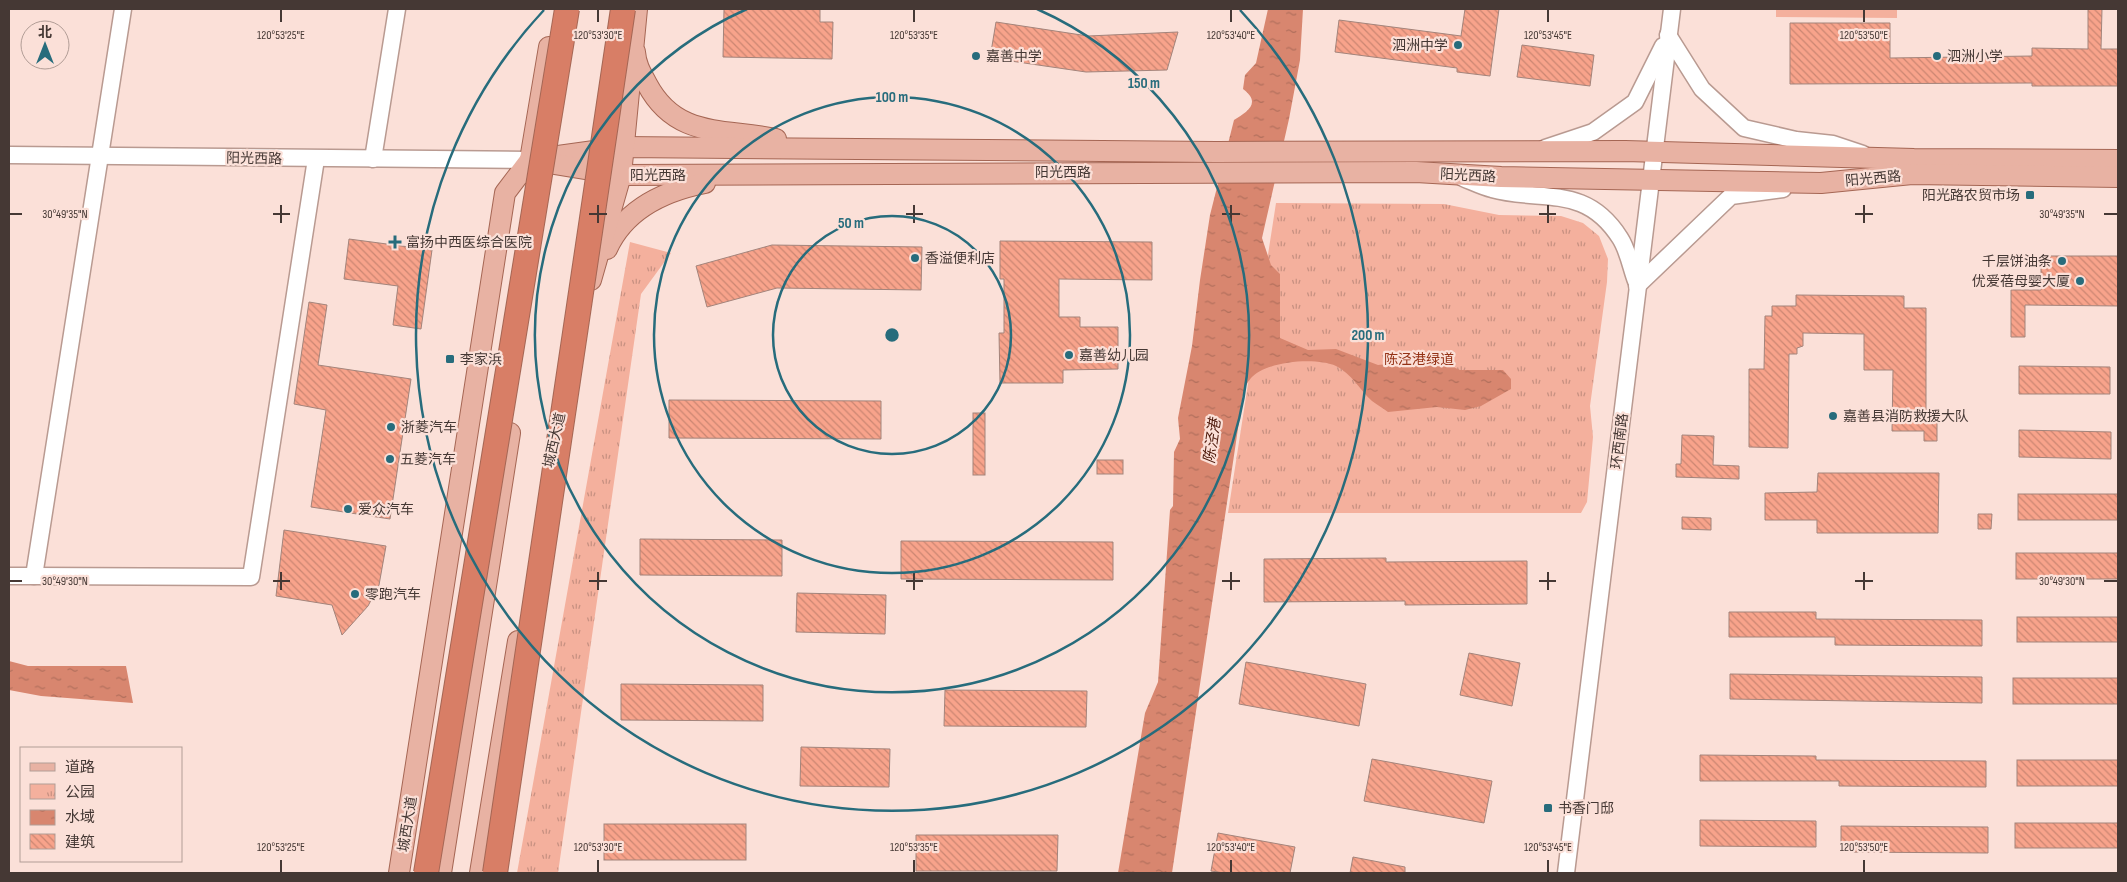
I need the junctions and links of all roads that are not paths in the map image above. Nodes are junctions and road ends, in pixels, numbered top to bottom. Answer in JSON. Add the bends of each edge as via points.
{"nodes":[{"id":1,"x":123,"y":9,"type":"edge"},
{"id":2,"x":397,"y":9,"type":"edge"},
{"id":3,"x":556,"y":9,"type":"edge"},
{"id":4,"x":567,"y":9,"type":"edge"},
{"id":5,"x":623,"y":9,"type":"edge"},
{"id":6,"x":637,"y":9,"type":"edge"},
{"id":7,"x":1672,"y":9,"type":"edge"},
{"id":8,"x":633,"y":33,"type":"junction"},
{"id":9,"x":1668,"y":35,"type":"junction"},
{"id":10,"x":623,"y":147,"type":"junction"},
{"id":11,"x":827,"y":150,"type":"junction"},
{"id":12,"x":1537,"y":150,"type":"junction"},
{"id":13,"x":1654,"y":153,"type":"junction"},
{"id":14,"x":9,"y":155,"type":"edge"},
{"id":15,"x":100,"y":156,"type":"junction"},
{"id":16,"x":1875,"y":158,"type":"junction"},
{"id":17,"x":316,"y":159,"type":"junction"},
{"id":18,"x":373,"y":159,"type":"junction"},
{"id":19,"x":530,"y":160,"type":"junction"},
{"id":20,"x":2118,"y":160,"type":"edge"},
{"id":21,"x":1214,"y":162,"type":"junction"},
{"id":22,"x":1293,"y":162,"type":"junction"},
{"id":23,"x":754,"y":174,"type":"junction"},
{"id":24,"x":1454,"y":174,"type":"junction"},
{"id":25,"x":621,"y":175,"type":"junction"},
{"id":26,"x":2118,"y":177,"type":"edge"},
{"id":27,"x":1651,"y":179,"type":"junction"},
{"id":28,"x":1821,"y":183,"type":"junction"},
{"id":29,"x":1637,"y":286,"type":"junction"},
{"id":30,"x":589,"y":290,"type":"junction"},
{"id":31,"x":9,"y":576,"type":"edge"},
{"id":32,"x":34,"y":576,"type":"junction"},
{"id":33,"x":399,"y":873,"type":"edge"},
{"id":34,"x":426,"y":873,"type":"edge"},
{"id":35,"x":441,"y":873,"type":"edge"},
{"id":36,"x":480,"y":873,"type":"edge"},
{"id":37,"x":495,"y":873,"type":"edge"},
{"id":38,"x":1566,"y":873,"type":"edge"}],
"edges":[{"from":1,"to":15,"type":"street"},
{"from":2,"to":18,"type":"street"},
{"from":3,"to":19,"type":"main road","name":"城西大道"},
{"from":4,"to":34,"type":"highway","bridge":true},
{"from":5,"to":37,"type":"highway","bridge":true},
{"from":6,"to":8,"type":"main road","name":"城西大道"},
{"from":7,"to":9,"type":"street","name":"环西南路"},
{"from":8,"to":10,"type":"main road","name":"城西大道"},
{"from":8,"to":11,"type":"main road","via":[[636,63],[653,95],[666,110],[687,124]]},
{"from":9,"to":12,"type":"street","via":[[1635,102],[1593,132]]},
{"from":9,"to":13,"type":"street","name":"环西南路"},
{"from":9,"to":16,"type":"street","via":[[1702,89],[1744,128],[1796,140],[1833,144]]},
{"from":10,"to":11,"type":"main road"},
{"from":10,"to":19,"type":"main road"},
{"from":10,"to":25,"type":"main road","name":"城西大道"},
{"from":11,"to":21,"type":"main road"},
{"from":12,"to":13,"type":"main road","name":"阳光西路"},
{"from":12,"to":22,"type":"main road","name":"阳光西路"},
{"from":13,"to":16,"type":"main road","name":"阳光西路"},
{"from":13,"to":27,"type":"street","name":"环西南路"},
{"from":14,"to":15,"type":"street","name":"阳光西路"},
{"from":15,"to":17,"type":"street","name":"阳光西路"},
{"from":15,"to":32,"type":"street"},
{"from":16,"to":20,"type":"main road","name":"阳光西路"},
{"from":17,"to":18,"type":"street","name":"阳光西路"},
{"from":17,"to":32,"type":"street","via":[[251,577]]},
{"from":18,"to":19,"type":"street","name":"阳光西路"},
{"from":19,"to":25,"type":"main road","name":"阳光西路"},
{"from":19,"to":33,"type":"main road","name":"城西大道","via":[[505,193]]},
{"from":19,"to":35,"type":"main road","name":"城西大道","via":[[534,274]]},
{"from":21,"to":22,"type":"main road","name":"阳光西路"},
{"from":21,"to":23,"type":"main road","name":"阳光西路"},
{"from":22,"to":24,"type":"main road","name":"阳光西路"},
{"from":23,"to":25,"type":"main road","name":"阳光西路"},
{"from":23,"to":30,"type":"main road","via":[[680,188],[642,205],[612,236]]},
{"from":24,"to":27,"type":"main road","name":"阳光西路"},
{"from":24,"to":29,"type":"street","via":[[1493,190],[1565,197],[1592,209],[1621,239]]},
{"from":25,"to":30,"type":"main road","name":"城西大道"},
{"from":26,"to":28,"type":"main road","name":"阳光西路","via":[[1912,174]]},
{"from":27,"to":28,"type":"main road","name":"阳光西路"},
{"from":27,"to":29,"type":"street","name":"环西南路"},
{"from":28,"to":29,"type":"street","via":[[1730,196]]},
{"from":29,"to":38,"type":"street","name":"环西南路"},
{"from":30,"to":36,"type":"main road","name":"城西大道","via":[[544,480]]},
{"from":31,"to":32,"type":"street"}]}
